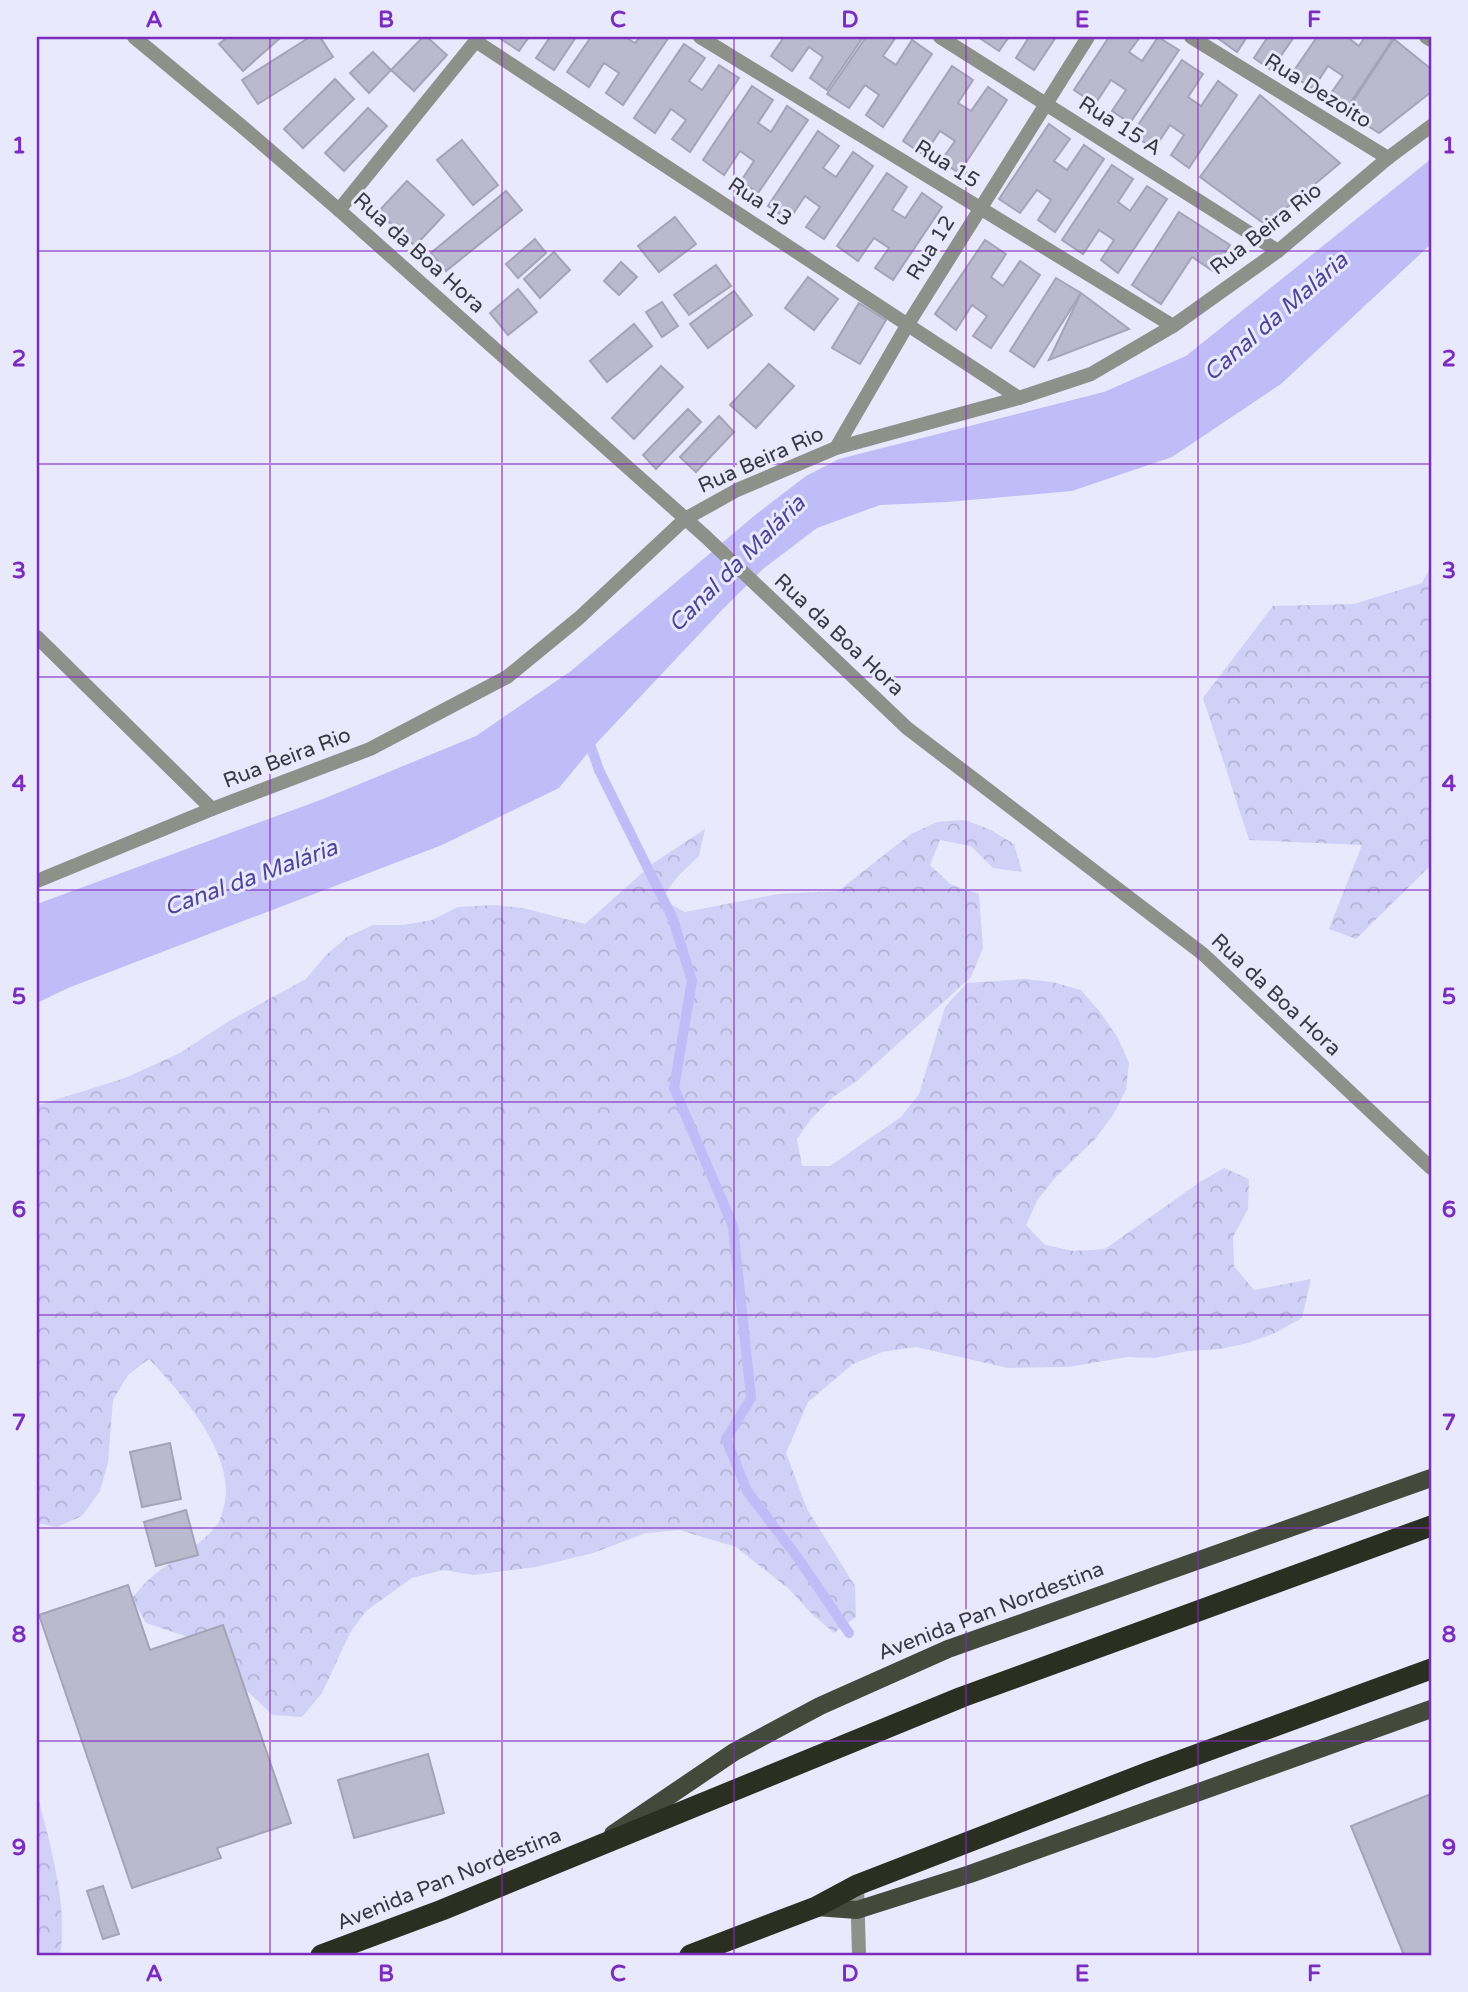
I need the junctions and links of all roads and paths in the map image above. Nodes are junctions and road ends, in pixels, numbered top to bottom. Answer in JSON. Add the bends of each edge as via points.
{"nodes":[{"id":1,"x":134,"y":37,"type":"edge"},
{"id":2,"x":700,"y":37,"type":"edge"},
{"id":3,"x":940,"y":37,"type":"edge"},
{"id":4,"x":1088,"y":37,"type":"edge"},
{"id":5,"x":1191,"y":37,"type":"edge"},
{"id":6,"x":1426,"y":37,"type":"edge"},
{"id":7,"x":478,"y":39,"type":"edge"},
{"id":8,"x":1431,"y":40,"type":"edge"},
{"id":9,"x":1046,"y":104,"type":"junction"},
{"id":10,"x":1431,"y":127,"type":"edge"},
{"id":11,"x":1388,"y":158,"type":"junction"},
{"id":12,"x":980,"y":209,"type":"junction"},
{"id":13,"x":339,"y":210,"type":"junction"},
{"id":14,"x":1278,"y":251,"type":"junction"},
{"id":15,"x":908,"y":324,"type":"junction"},
{"id":16,"x":1173,"y":326,"type":"junction"},
{"id":17,"x":1019,"y":398,"type":"junction"},
{"id":18,"x":836,"y":448,"type":"junction"},
{"id":19,"x":685,"y":519,"type":"junction"},
{"id":20,"x":37,"y":637,"type":"edge"},
{"id":21,"x":212,"y":809,"type":"junction"},
{"id":22,"x":37,"y":881,"type":"edge"},
{"id":23,"x":1431,"y":1168,"type":"edge"},
{"id":24,"x":1431,"y":1478,"type":"edge"},
{"id":25,"x":1431,"y":1526,"type":"edge"},
{"id":26,"x":1431,"y":1669,"type":"edge"},
{"id":27,"x":1431,"y":1709,"type":"edge"},
{"id":28,"x":594,"y":1847,"type":"junction"},
{"id":29,"x":857,"y":1885,"type":"junction"},
{"id":30,"x":816,"y":1907,"type":"junction"},
{"id":31,"x":857,"y":1910,"type":"junction"},
{"id":32,"x":321,"y":1955,"type":"edge"},
{"id":33,"x":690,"y":1955,"type":"edge"},
{"id":34,"x":859,"y":1955,"type":"edge"}],
"edges":[{"from":1,"to":13,"type":"street","name":"Rua da Boa Hora"},
{"from":2,"to":12,"type":"street","name":"Rua 15"},
{"from":3,"to":9,"type":"street","name":"Rua 15 A"},
{"from":4,"to":9,"type":"street","name":"Rua 12"},
{"from":5,"to":11,"type":"street","name":"Rua Dezoito"},
{"from":6,"to":8,"type":"street"},
{"from":7,"to":13,"type":"street"},
{"from":7,"to":15,"type":"street","name":"Rua 13"},
{"from":9,"to":12,"type":"street","name":"Rua 12"},
{"from":9,"to":14,"type":"street","name":"Rua 15 A"},
{"from":10,"to":11,"type":"street","name":"Rua Beira Rio"},
{"from":11,"to":14,"type":"street","name":"Rua Beira Rio"},
{"from":12,"to":15,"type":"street","name":"Rua 12"},
{"from":12,"to":16,"type":"street","name":"Rua 15"},
{"from":13,"to":19,"type":"street","name":"Rua da Boa Hora"},
{"from":14,"to":16,"type":"street","name":"Rua Beira Rio"},
{"from":15,"to":17,"type":"street","name":"Rua 13"},
{"from":15,"to":18,"type":"street","name":"Rua 12"},
{"from":16,"to":17,"type":"street","name":"Rua Beira Rio","via":[[1091,374]]},
{"from":17,"to":18,"type":"street","name":"Rua Beira Rio"},
{"from":18,"to":19,"type":"street","name":"Rua Beira Rio","via":[[737,490]]},
{"from":19,"to":21,"type":"street","name":"Rua Beira Rio","via":[[579,618],[507,677],[370,749]]},
{"from":19,"to":23,"type":"street","name":"Rua da Boa Hora","via":[[907,728],[1203,954]]},
{"from":20,"to":21,"type":"street"},
{"from":21,"to":22,"type":"street","name":"Rua Beira Rio"},
{"from":24,"to":28,"type":"main road","name":"Avenida Pan Nordestina","via":[[937,1654],[820,1706],[734,1752]]},
{"from":25,"to":28,"type":"highway","name":"Avenida Pan Nordestina","via":[[962,1697]]},
{"from":26,"to":29,"type":"highway"},
{"from":27,"to":31,"type":"main road"},
{"from":28,"to":32,"type":"highway","name":"Avenida Pan Nordestina"},
{"from":29,"to":30,"type":"highway"},
{"from":29,"to":31,"type":"street"},
{"from":30,"to":31,"type":"main road"},
{"from":30,"to":33,"type":"highway"},
{"from":31,"to":34,"type":"street"}]}
